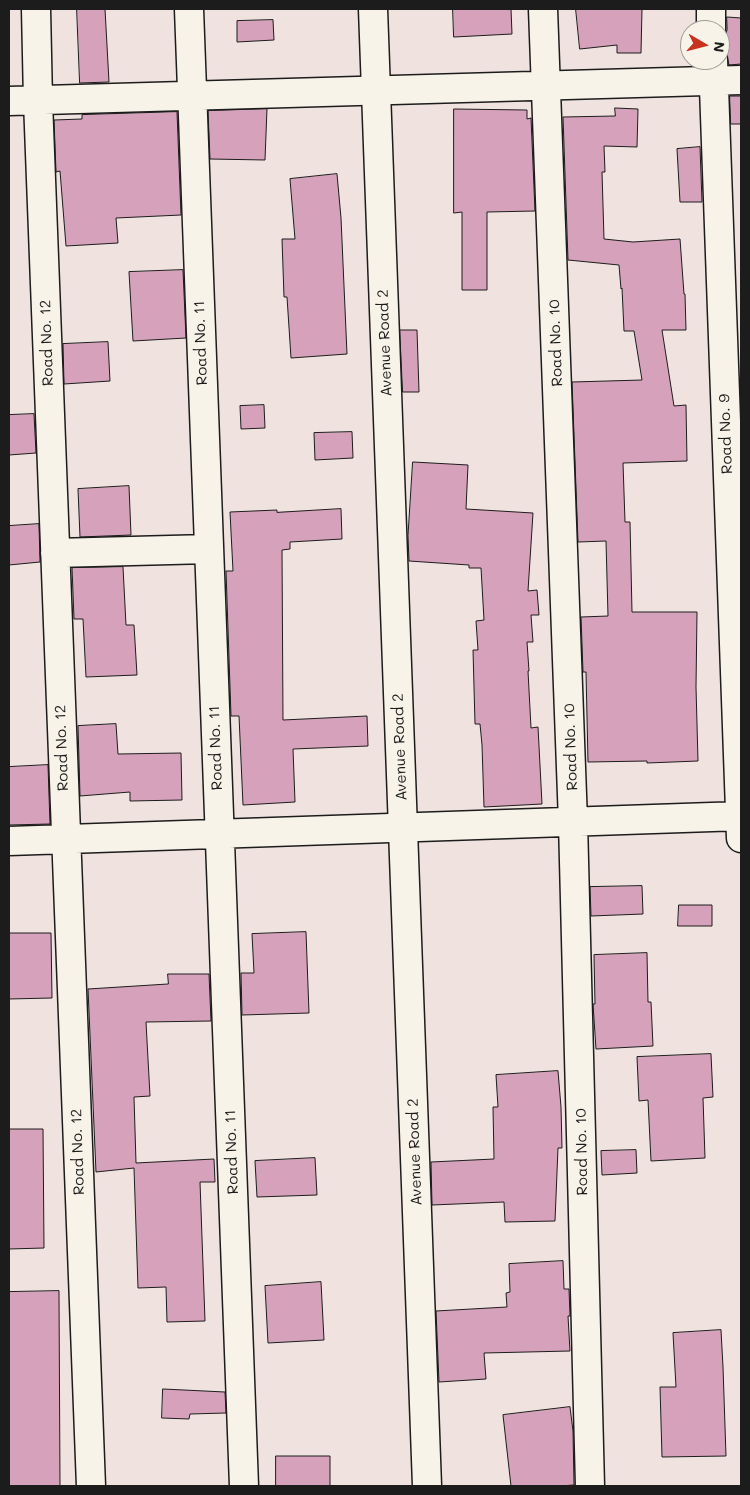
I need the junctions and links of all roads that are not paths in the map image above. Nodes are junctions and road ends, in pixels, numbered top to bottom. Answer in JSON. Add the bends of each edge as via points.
{"nodes":[{"id":1,"x":36,"y":9,"type":"edge"},
{"id":2,"x":188,"y":9,"type":"edge"},
{"id":3,"x":373,"y":9,"type":"edge"},
{"id":4,"x":543,"y":9,"type":"edge"},
{"id":5,"x":713,"y":70,"type":"edge"},
{"id":6,"x":741,"y":80,"type":"edge"},
{"id":7,"x":546,"y":86,"type":"junction"},
{"id":8,"x":376,"y":90,"type":"junction"},
{"id":9,"x":192,"y":96,"type":"junction"},
{"id":10,"x":38,"y":100,"type":"junction"},
{"id":11,"x":9,"y":101,"type":"edge"},
{"id":12,"x":209,"y":549,"type":"junction"},
{"id":13,"x":55,"y":553,"type":"junction"},
{"id":14,"x":574,"y":822,"type":"junction"},
{"id":15,"x":741,"y":823,"type":"edge"},
{"id":16,"x":403,"y":827,"type":"junction"},
{"id":17,"x":220,"y":834,"type":"junction"},
{"id":18,"x":66,"y":839,"type":"junction"},
{"id":19,"x":9,"y":841,"type":"edge"},
{"id":20,"x":91,"y":1486,"type":"edge"},
{"id":21,"x":244,"y":1486,"type":"edge"},
{"id":22,"x":427,"y":1486,"type":"edge"},
{"id":23,"x":590,"y":1486,"type":"edge"}],
"edges":[{"from":1,"to":10,"type":"street","name":"Road No. 12"},
{"from":2,"to":9,"type":"street","name":"Road No. 11"},
{"from":3,"to":8,"type":"street","name":"Avenue Road 2"},
{"from":4,"to":7,"type":"street","name":"Road No. 10"},
{"from":5,"to":6,"type":"street"},
{"from":5,"to":7,"type":"street"},
{"from":5,"to":15,"type":"street","name":"Road No. 9"},
{"from":7,"to":8,"type":"street"},
{"from":7,"to":14,"type":"street","name":"Road No. 10"},
{"from":8,"to":9,"type":"street"},
{"from":8,"to":16,"type":"street","name":"Avenue Road 2"},
{"from":9,"to":10,"type":"street"},
{"from":9,"to":12,"type":"street","name":"Road No. 11"},
{"from":10,"to":11,"type":"street"},
{"from":10,"to":13,"type":"street","name":"Road No. 12"},
{"from":12,"to":13,"type":"street"},
{"from":12,"to":17,"type":"street","name":"Road No. 11"},
{"from":13,"to":18,"type":"street","name":"Road No. 12"},
{"from":14,"to":15,"type":"street"},
{"from":14,"to":16,"type":"street"},
{"from":14,"to":23,"type":"street","name":"Road No. 10"},
{"from":16,"to":17,"type":"street"},
{"from":16,"to":22,"type":"street","name":"Avenue Road 2"},
{"from":17,"to":18,"type":"street"},
{"from":17,"to":21,"type":"street","name":"Road No. 11"},
{"from":18,"to":19,"type":"street"},
{"from":18,"to":20,"type":"street","name":"Road No. 12"}]}
